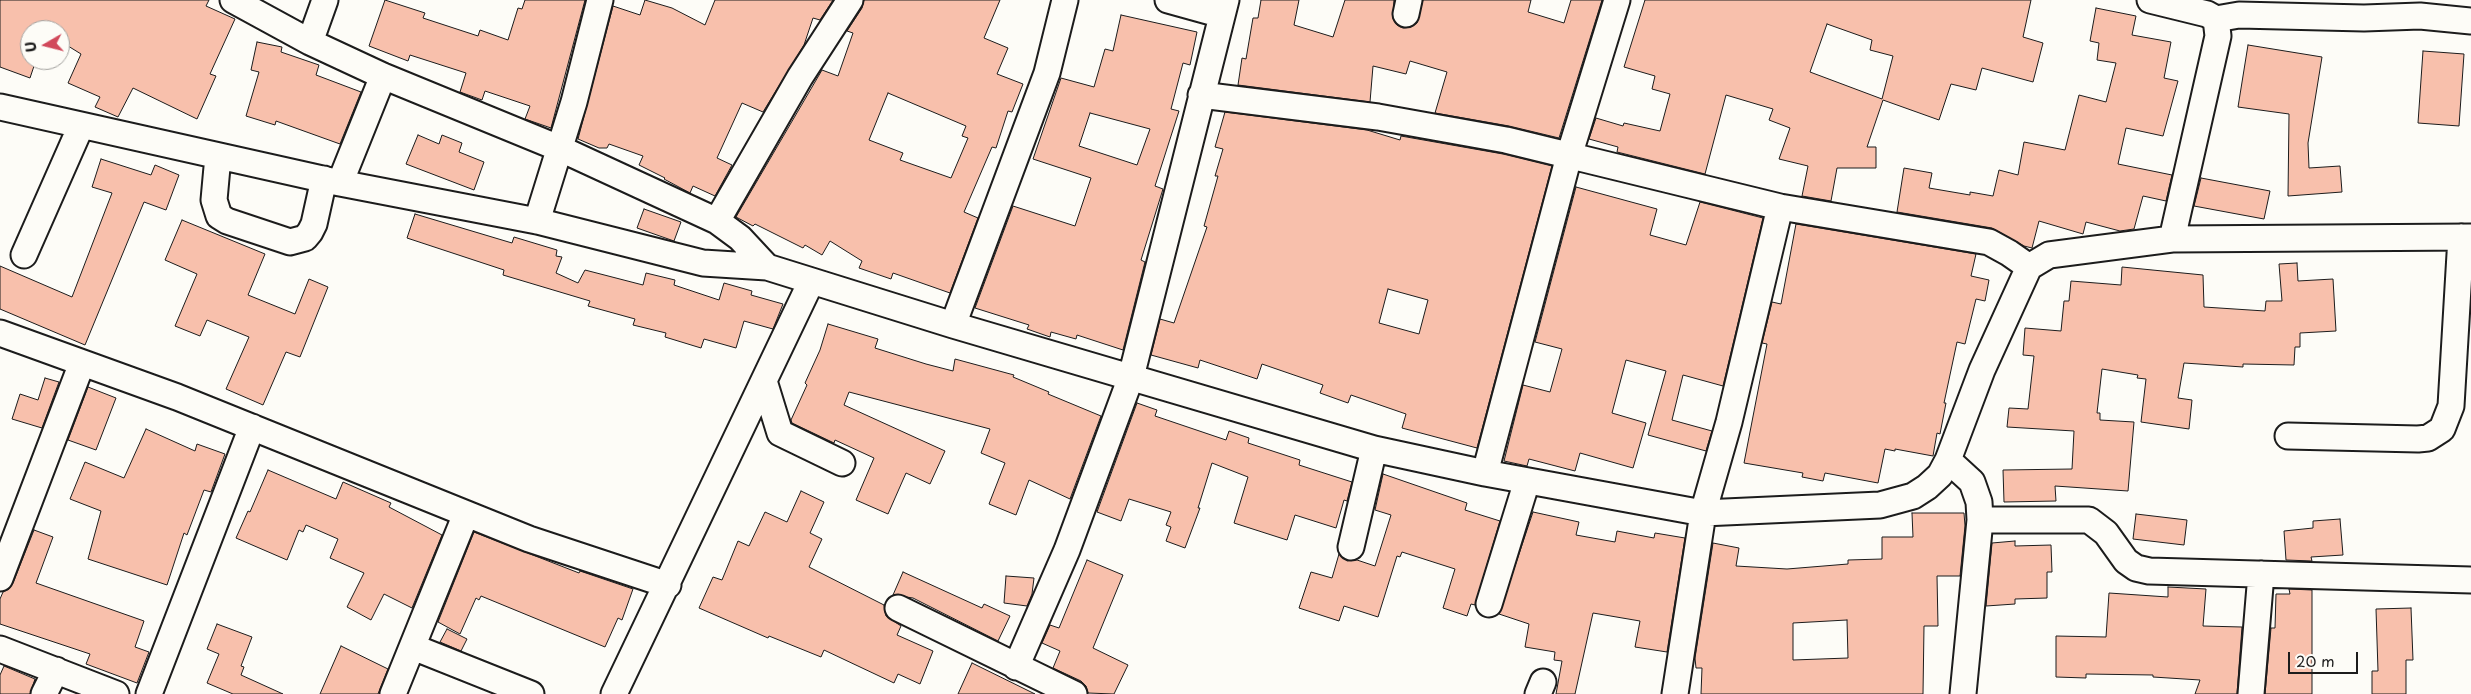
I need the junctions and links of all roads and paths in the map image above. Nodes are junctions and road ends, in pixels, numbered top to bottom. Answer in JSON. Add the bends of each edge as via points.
{"nodes":[{"id":1,"x":233,"y":0,"type":"edge"},
{"id":2,"x":325,"y":0,"type":"edge"},
{"id":3,"x":600,"y":0,"type":"edge"},
{"id":4,"x":850,"y":0,"type":"edge"},
{"id":5,"x":1168,"y":0,"type":"edge"},
{"id":6,"x":1618,"y":0,"type":"edge"},
{"id":7,"x":2150,"y":0,"type":"edge"},
{"id":8,"x":1064,"y":4,"type":"edge"},
{"id":9,"x":2421,"y":8,"type":"edge"},
{"id":10,"x":1222,"y":20,"type":"edge"},
{"id":11,"x":2216,"y":20,"type":"junction"},
{"id":12,"x":2471,"y":21,"type":"edge"},
{"id":13,"x":310,"y":42,"type":"junction"},
{"id":14,"x":382,"y":76,"type":"junction"},
{"id":15,"x":1201,"y":96,"type":"junction"},
{"id":16,"x":0,"y":107,"type":"edge"},
{"id":17,"x":81,"y":126,"type":"junction"},
{"id":18,"x":561,"y":149,"type":"junction"},
{"id":19,"x":218,"y":156,"type":"junction"},
{"id":20,"x":1569,"y":156,"type":"junction"},
{"id":21,"x":332,"y":181,"type":"junction"},
{"id":22,"x":1780,"y":207,"type":"junction"},
{"id":23,"x":537,"y":221,"type":"junction"},
{"id":24,"x":717,"y":221,"type":"junction"},
{"id":25,"x":2466,"y":237,"type":"edge"},
{"id":26,"x":2172,"y":239,"type":"junction"},
{"id":27,"x":24,"y":255,"type":"dead end"},
{"id":28,"x":767,"y":267,"type":"junction"},
{"id":29,"x":2029,"y":267,"type":"junction"},
{"id":30,"x":811,"y":282,"type":"junction"},
{"id":31,"x":953,"y":324,"type":"junction"},
{"id":32,"x":0,"y":333,"type":"edge"},
{"id":33,"x":2463,"y":343,"type":"edge"},
{"id":34,"x":82,"y":363,"type":"junction"},
{"id":35,"x":1132,"y":377,"type":"junction"},
{"id":36,"x":764,"y":381,"type":"junction"},
{"id":37,"x":252,"y":427,"type":"junction"},
{"id":38,"x":2288,"y":436,"type":"dead end"},
{"id":39,"x":1374,"y":450,"type":"junction"},
{"id":40,"x":1948,"y":460,"type":"junction"},
{"id":41,"x":842,"y":464,"type":"dead end"},
{"id":42,"x":1486,"y":473,"type":"junction"},
{"id":43,"x":1527,"y":481,"type":"junction"},
{"id":44,"x":1703,"y":513,"type":"junction"},
{"id":45,"x":466,"y":514,"type":"junction"},
{"id":46,"x":1980,"y":520,"type":"junction"},
{"id":47,"x":1351,"y":547,"type":"dead end"},
{"id":48,"x":2261,"y":574,"type":"junction"},
{"id":49,"x":0,"y":578,"type":"edge"},
{"id":50,"x":2471,"y":580,"type":"edge"},
{"id":51,"x":668,"y":585,"type":"junction"},
{"id":52,"x":1489,"y":604,"type":"dead end"},
{"id":53,"x":898,"y":608,"type":"dead end"},
{"id":54,"x":413,"y":647,"type":"junction"},
{"id":55,"x":0,"y":649,"type":"edge"},
{"id":56,"x":1016,"y":667,"type":"junction"},
{"id":57,"x":56,"y":670,"type":"junction"},
{"id":58,"x":44,"y":694,"type":"edge"},
{"id":59,"x":116,"y":694,"type":"edge"},
{"id":60,"x":149,"y":694,"type":"edge"},
{"id":61,"x":393,"y":694,"type":"edge"},
{"id":62,"x":531,"y":694,"type":"edge"},
{"id":63,"x":614,"y":694,"type":"edge"},
{"id":64,"x":1074,"y":694,"type":"edge"},
{"id":65,"x":1676,"y":694,"type":"edge"},
{"id":66,"x":1963,"y":694,"type":"edge"},
{"id":67,"x":2251,"y":694,"type":"edge"}],
"edges":[{"from":1,"to":13,"type":"street"},
{"from":2,"to":13,"type":"street"},
{"from":3,"to":18,"type":"street"},
{"from":4,"to":24,"type":"street","via":[[800,77]]},
{"from":5,"to":10,"type":"street"},
{"from":6,"to":20,"type":"street"},
{"from":7,"to":11,"type":"street","via":[[2207,14]]},
{"from":8,"to":31,"type":"street","via":[[1047,73]]},
{"from":9,"to":11,"type":"street","via":[[2364,18],[2240,15]]},
{"from":9,"to":12,"type":"street"},
{"from":10,"to":15,"type":"street"},
{"from":11,"to":26,"type":"street","via":[[2218,36]]},
{"from":13,"to":14,"type":"street"},
{"from":14,"to":18,"type":"street"},
{"from":14,"to":21,"type":"street"},
{"from":15,"to":20,"type":"street","via":[[1378,117],[1506,140]]},
{"from":15,"to":35,"type":"street"},
{"from":16,"to":17,"type":"street"},
{"from":17,"to":19,"type":"street"},
{"from":17,"to":27,"type":"street"},
{"from":18,"to":23,"type":"street"},
{"from":18,"to":24,"type":"street"},
{"from":19,"to":21,"type":"street"},
{"from":19,"to":21,"type":"street","via":[[214,200],[219,216],[227,222],[290,242],[305,238],[310,232]]},
{"from":20,"to":22,"type":"street"},
{"from":20,"to":42,"type":"street"},
{"from":21,"to":23,"type":"street"},
{"from":22,"to":29,"type":"street","via":[[1978,240],[1999,246]]},
{"from":22,"to":44,"type":"street","via":[[1729,422]]},
{"from":23,"to":28,"type":"street","via":[[702,263]]},
{"from":24,"to":28,"type":"street","via":[[740,238]]},
{"from":25,"to":26,"type":"street"},
{"from":25,"to":33,"type":"street"},
{"from":26,"to":29,"type":"street","via":[[2060,252]]},
{"from":28,"to":30,"type":"street"},
{"from":29,"to":40,"type":"street","via":[[1982,370]]},
{"from":30,"to":31,"type":"street"},
{"from":30,"to":36,"type":"street"},
{"from":31,"to":35,"type":"street"},
{"from":32,"to":34,"type":"street"},
{"from":33,"to":38,"type":"street","via":[[2447,420],[2428,438]]},
{"from":34,"to":37,"type":"street"},
{"from":34,"to":49,"type":"street"},
{"from":35,"to":39,"type":"street"},
{"from":35,"to":56,"type":"street","via":[[1068,550]]},
{"from":36,"to":41,"type":"street","via":[[780,432]]},
{"from":36,"to":51,"type":"street"},
{"from":37,"to":45,"type":"street"},
{"from":37,"to":60,"type":"street"},
{"from":39,"to":42,"type":"street"},
{"from":39,"to":47,"type":"street"},
{"from":40,"to":44,"type":"street","via":[[1940,475],[1927,487],[1897,502],[1860,507]]},
{"from":40,"to":46,"type":"street","via":[[1976,489]]},
{"from":42,"to":43,"type":"street"},
{"from":43,"to":44,"type":"street"},
{"from":43,"to":52,"type":"street"},
{"from":44,"to":65,"type":"street"},
{"from":45,"to":51,"type":"street","via":[[529,539]]},
{"from":45,"to":54,"type":"street"},
{"from":46,"to":48,"type":"street","via":[[2089,520],[2106,533],[2126,561],[2136,568]]},
{"from":46,"to":66,"type":"street"},
{"from":48,"to":50,"type":"street"},
{"from":48,"to":67,"type":"street"},
{"from":51,"to":63,"type":"street"},
{"from":53,"to":56,"type":"street"},
{"from":54,"to":61,"type":"street"},
{"from":54,"to":62,"type":"street"},
{"from":55,"to":57,"type":"street"},
{"from":56,"to":64,"type":"street"},
{"from":57,"to":58,"type":"street"},
{"from":57,"to":59,"type":"street"}]}
